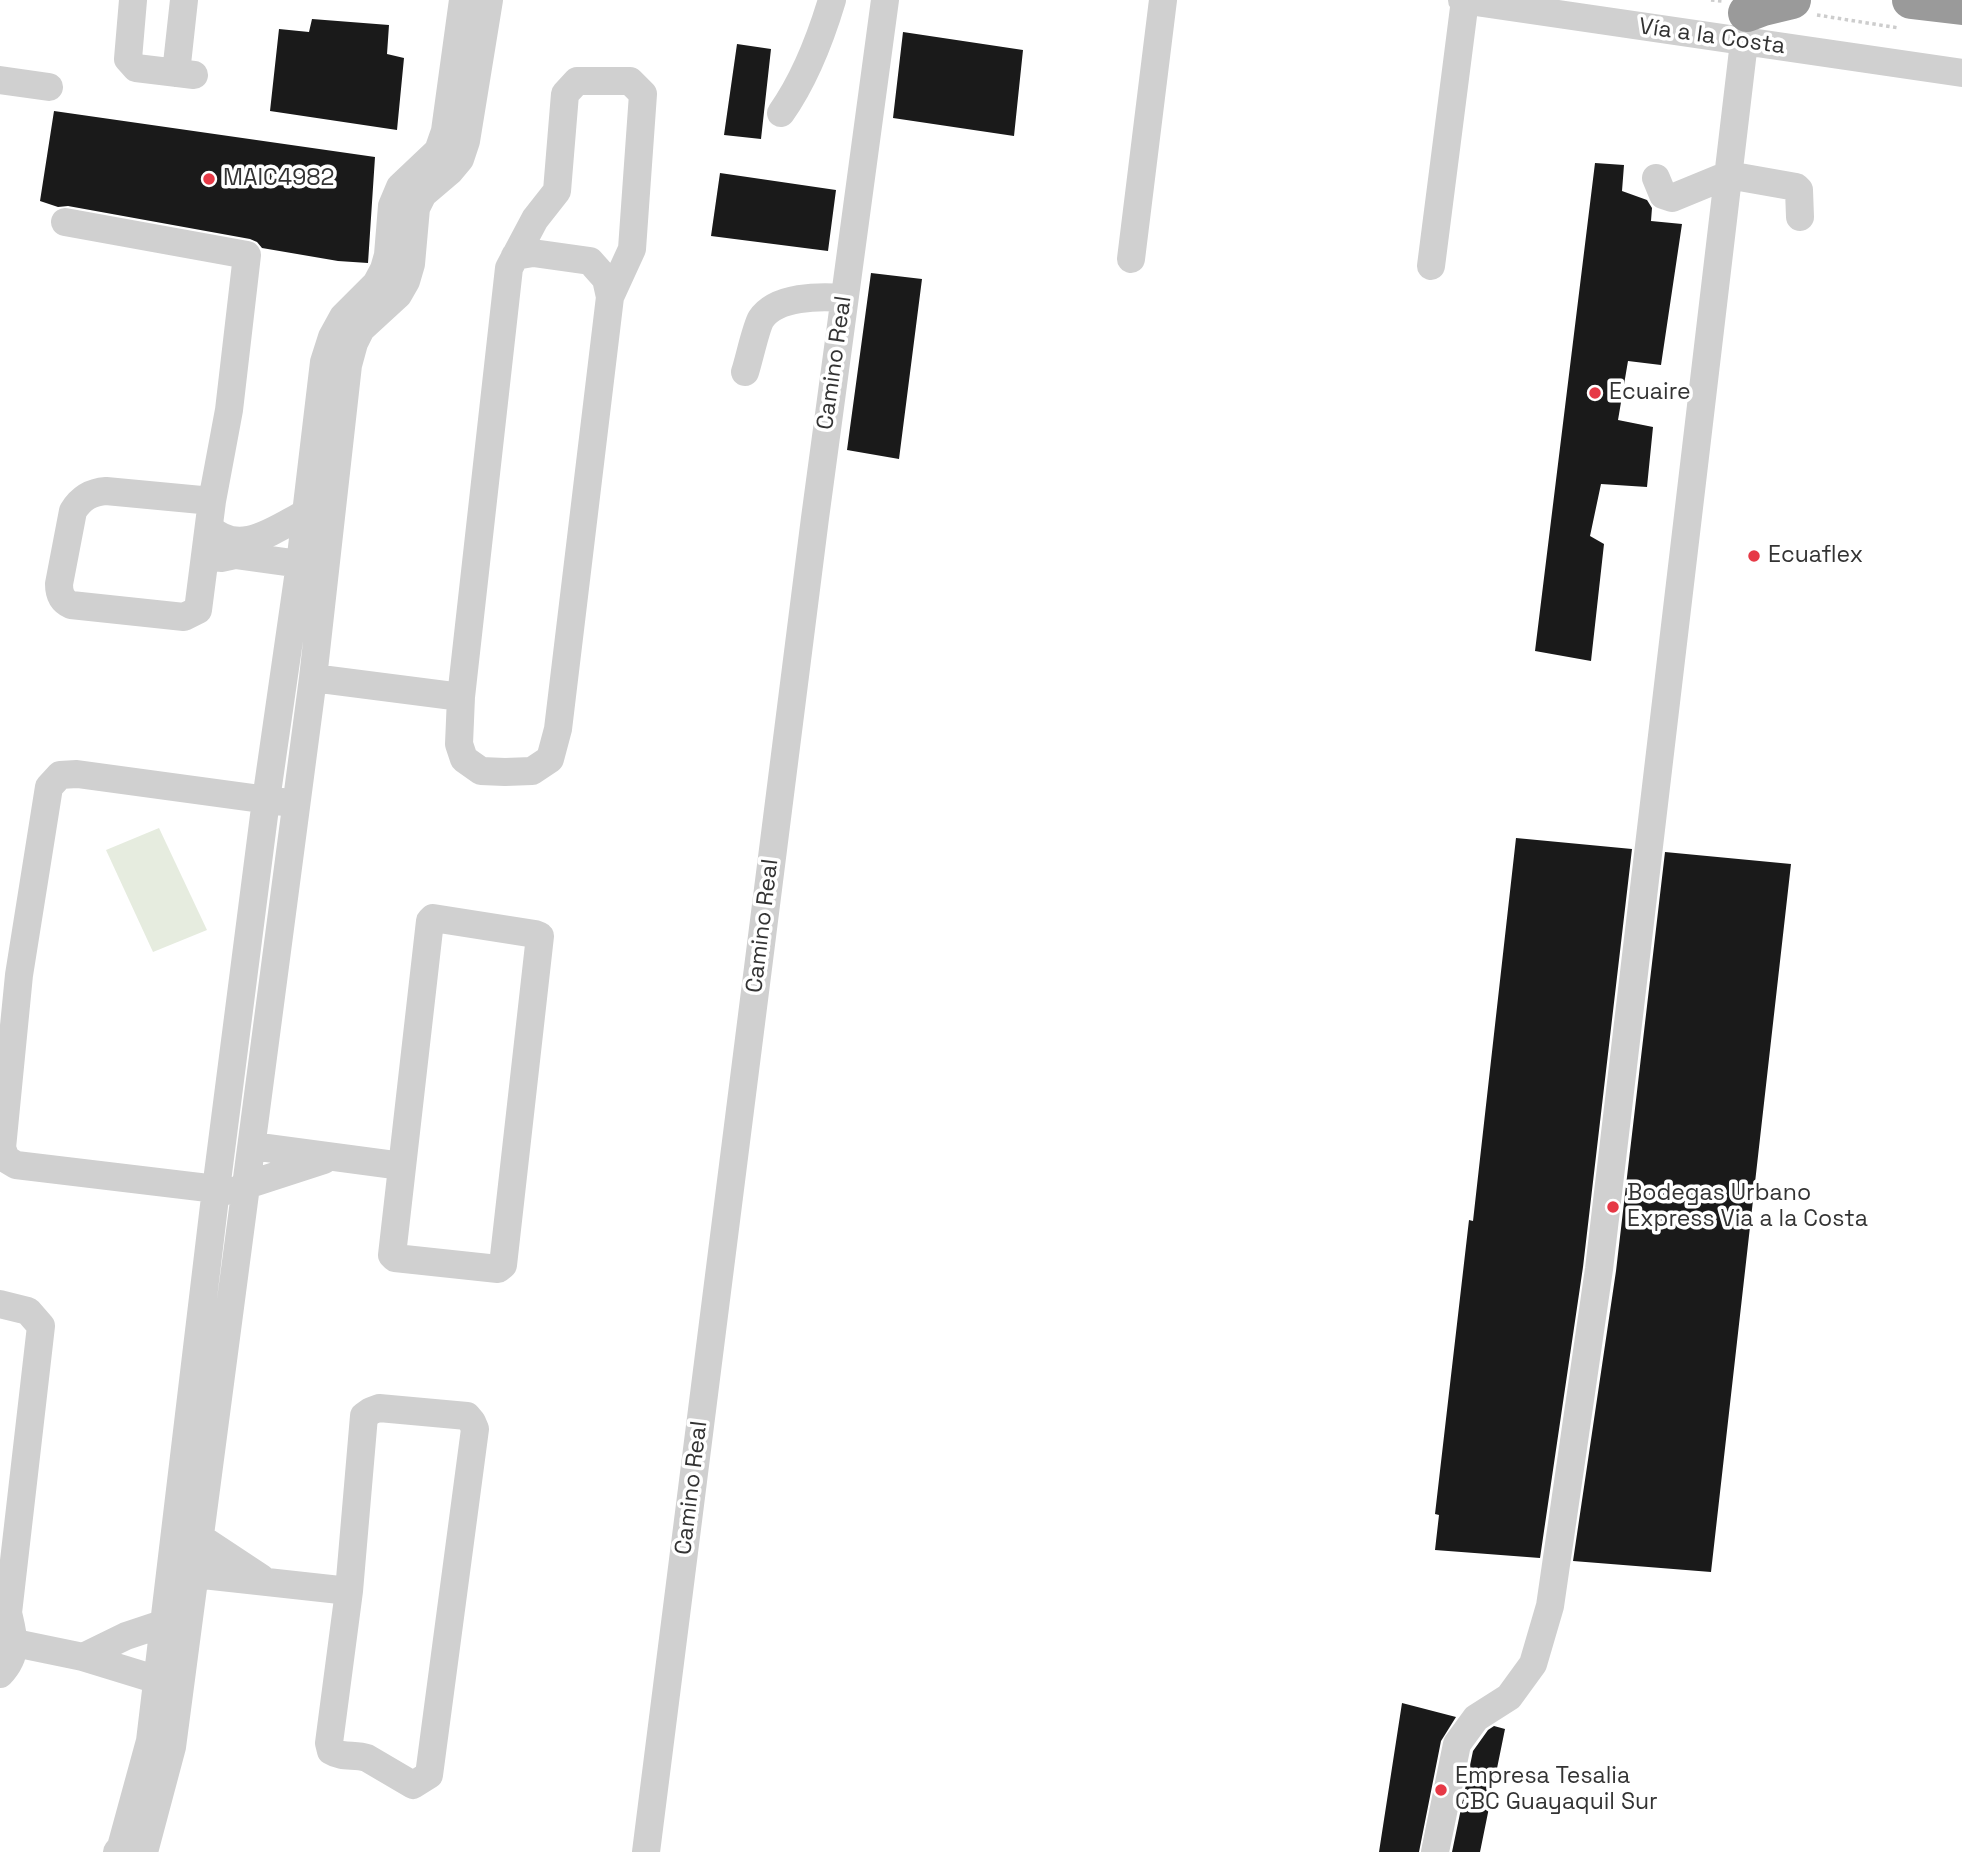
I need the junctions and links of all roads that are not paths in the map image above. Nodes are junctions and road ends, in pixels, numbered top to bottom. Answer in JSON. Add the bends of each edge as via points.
{"nodes":[{"id":1,"x":133,"y":0,"type":"edge"},
{"id":2,"x":184,"y":0,"type":"edge"},
{"id":3,"x":463,"y":0,"type":"edge"},
{"id":4,"x":489,"y":0,"type":"edge"},
{"id":5,"x":832,"y":0,"type":"edge"},
{"id":6,"x":885,"y":0,"type":"edge"},
{"id":7,"x":1163,"y":0,"type":"edge"},
{"id":8,"x":1463,"y":0,"type":"edge"},
{"id":9,"x":1962,"y":6,"type":"edge"},
{"id":10,"x":1804,"y":7,"type":"edge"},
{"id":11,"x":1736,"y":12,"type":"edge"},
{"id":12,"x":1910,"y":15,"type":"edge"},
{"id":13,"x":1962,"y":73,"type":"edge"},
{"id":14,"x":0,"y":80,"type":"edge"},
{"id":15,"x":48,"y":87,"type":"dead end"},
{"id":16,"x":781,"y":113,"type":"dead end"},
{"id":17,"x":1728,"y":175,"type":"junction"},
{"id":18,"x":1656,"y":178,"type":"dead end"},
{"id":19,"x":1800,"y":217,"type":"dead end"},
{"id":20,"x":65,"y":222,"type":"dead end"},
{"id":21,"x":515,"y":257,"type":"junction"},
{"id":22,"x":1131,"y":259,"type":"dead end"},
{"id":23,"x":1432,"y":266,"type":"dead end"},
{"id":24,"x":610,"y":297,"type":"junction"},
{"id":25,"x":844,"y":298,"type":"junction"},
{"id":26,"x":745,"y":372,"type":"dead end"},
{"id":27,"x":327,"y":437,"type":"junction"},
{"id":28,"x":210,"y":514,"type":"junction"},
{"id":29,"x":304,"y":514,"type":"junction"},
{"id":30,"x":204,"y":561,"type":"junction"},
{"id":31,"x":300,"y":564,"type":"junction"},
{"id":32,"x":313,"y":678,"type":"junction"},
{"id":33,"x":375,"y":687,"type":"junction"},
{"id":34,"x":461,"y":697,"type":"junction"},
{"id":35,"x":309,"y":706,"type":"junction"},
{"id":36,"x":266,"y":800,"type":"junction"},
{"id":37,"x":297,"y":804,"type":"junction"},
{"id":38,"x":12,"y":945,"type":"edge"},
{"id":39,"x":9,"y":974,"type":"edge"},
{"id":40,"x":252,"y":1146,"type":"junction"},
{"id":41,"x":331,"y":1157,"type":"junction"},
{"id":42,"x":402,"y":1166,"type":"junction"},
{"id":43,"x":216,"y":1189,"type":"junction"},
{"id":44,"x":246,"y":1189,"type":"junction"},
{"id":45,"x":0,"y":1304,"type":"edge"},
{"id":46,"x":199,"y":1537,"type":"junction"},
{"id":47,"x":194,"y":1574,"type":"junction"},
{"id":48,"x":267,"y":1581,"type":"junction"},
{"id":49,"x":349,"y":1591,"type":"junction"},
{"id":50,"x":165,"y":1623,"type":"junction"},
{"id":51,"x":15,"y":1643,"type":"junction"},
{"id":52,"x":83,"y":1657,"type":"junction"},
{"id":53,"x":0,"y":1674,"type":"edge"},
{"id":54,"x":158,"y":1680,"type":"junction"},
{"id":55,"x":161,"y":1744,"type":"junction"},
{"id":56,"x":117,"y":1852,"type":"edge"},
{"id":57,"x":144,"y":1852,"type":"edge"},
{"id":58,"x":646,"y":1852,"type":"edge"},
{"id":59,"x":1435,"y":1852,"type":"edge"}],
"edges":[{"from":1,"to":2,"type":"street","via":[[128,59],[136,68],[185,74]]},
{"from":3,"to":27,"type":"street","via":[[445,131],[438,151],[400,187],[392,206],[384,269],[376,284],[343,317],[324,362]]},
{"from":4,"to":27,"type":"street","via":[[460,159],[423,194],[416,208],[406,281],[398,295],[361,329]]},
{"from":5,"to":16,"type":"street","via":[[813,56]]},
{"from":6,"to":25,"type":"street","name":"Camino Real"},
{"from":7,"to":22,"type":"street"},
{"from":8,"to":11,"type":"street","name":"Vía a la Costa"},
{"from":8,"to":23,"type":"street"},
{"from":9,"to":12,"type":"highway"},
{"from":10,"to":11,"type":"highway","via":[[1763,6]]},
{"from":11,"to":13,"type":"street","name":"Vía a la Costa"},
{"from":11,"to":17,"type":"street"},
{"from":14,"to":15,"type":"street"},
{"from":17,"to":18,"type":"street","via":[[1672,198],[1663,195]]},
{"from":17,"to":19,"type":"street","via":[[1796,187]]},
{"from":17,"to":59,"type":"street","via":[[1599,1269],[1550,1606],[1533,1664],[1509,1697],[1476,1718],[1457,1744]]},
{"from":20,"to":28,"type":"street","via":[[247,256],[229,410]]},
{"from":21,"to":24,"type":"street","via":[[533,253],[590,261],[606,279]]},
{"from":21,"to":24,"type":"street","via":[[556,191],[565,94],[578,81],[629,81],[643,94],[632,249]]},
{"from":21,"to":34,"type":"street","via":[[507,284]]},
{"from":24,"to":34,"type":"street","via":[[558,729],[550,759],[531,771],[481,771],[464,759],[459,744]]},
{"from":25,"to":26,"type":"street","via":[[819,296],[777,304],[761,318]]},
{"from":25,"to":58,"type":"street","name":"Camino Real"},
{"from":27,"to":29,"type":"street"},
{"from":27,"to":32,"type":"street"},
{"from":28,"to":29,"type":"street","via":[[218,537],[236,542],[254,539]]},
{"from":28,"to":30,"type":"street"},
{"from":28,"to":30,"type":"street","via":[[106,491],[86,496],[73,511],[59,590],[72,605],[184,617],[198,610]]},
{"from":29,"to":31,"type":"street"},
{"from":30,"to":31,"type":"street","via":[[234,555]]},
{"from":31,"to":36,"type":"street"},
{"from":32,"to":33,"type":"street"},
{"from":32,"to":35,"type":"street"},
{"from":33,"to":34,"type":"street"},
{"from":33,"to":35,"type":"street"},
{"from":35,"to":37,"type":"street"},
{"from":36,"to":37,"type":"street"},
{"from":36,"to":38,"type":"street","via":[[60,775],[49,787]]},
{"from":36,"to":43,"type":"street"},
{"from":37,"to":40,"type":"street"},
{"from":38,"to":39,"type":"street"},
{"from":39,"to":43,"type":"street","via":[[2,1148],[6,1159],[16,1165]]},
{"from":40,"to":41,"type":"street"},
{"from":40,"to":44,"type":"street"},
{"from":41,"to":42,"type":"street"},
{"from":41,"to":44,"type":"street"},
{"from":42,"to":42,"type":"street","via":[[395,1258],[498,1269],[503,1265],[540,936],[430,921]]},
{"from":43,"to":44,"type":"street"},
{"from":43,"to":50,"type":"street"},
{"from":44,"to":46,"type":"street"},
{"from":45,"to":51,"type":"street","via":[[28,1311],[41,1326],[8,1613]]},
{"from":46,"to":47,"type":"street"},
{"from":46,"to":48,"type":"street"},
{"from":47,"to":48,"type":"street"},
{"from":47,"to":55,"type":"street"},
{"from":48,"to":49,"type":"street"},
{"from":49,"to":49,"type":"street","via":[[331,1751],[367,1758],[413,1785],[429,1775],[475,1429],[467,1416],[379,1408],[364,1416]]},
{"from":50,"to":52,"type":"street"},
{"from":50,"to":54,"type":"street"},
{"from":51,"to":52,"type":"street"},
{"from":51,"to":53,"type":"street","via":[[10,1663]]},
{"from":52,"to":54,"type":"street"},
{"from":54,"to":55,"type":"street"},
{"from":55,"to":56,"type":"street"},
{"from":55,"to":57,"type":"street"}]}
